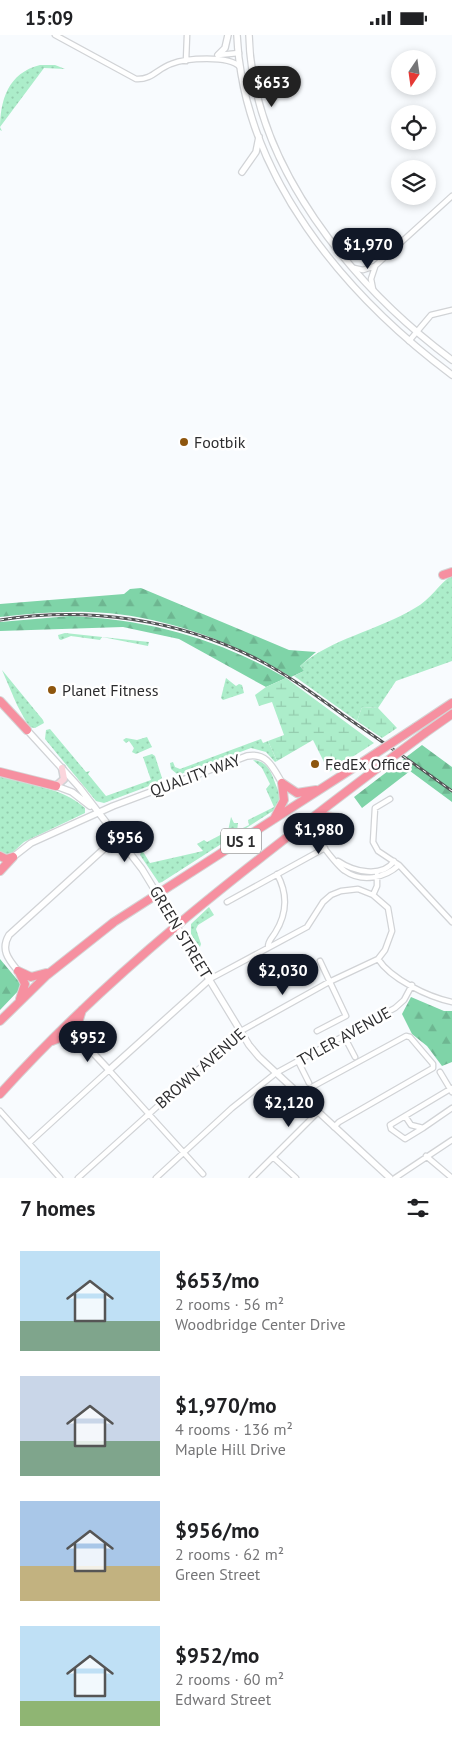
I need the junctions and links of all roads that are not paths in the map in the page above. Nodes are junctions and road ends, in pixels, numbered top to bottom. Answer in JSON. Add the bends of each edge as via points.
{"nodes":[{"id":1,"x":55,"y":35,"type":"edge"},
{"id":2,"x":187,"y":35,"type":"edge"},
{"id":3,"x":228,"y":35,"type":"edge"},
{"id":4,"x":238,"y":35,"type":"edge"},
{"id":5,"x":249,"y":35,"type":"edge"},
{"id":6,"x":239,"y":53,"type":"junction"},
{"id":7,"x":250,"y":53,"type":"junction"},
{"id":8,"x":218,"y":55,"type":"junction"},
{"id":9,"x":208,"y":59,"type":"junction"},
{"id":10,"x":186,"y":61,"type":"junction"},
{"id":11,"x":240,"y":67,"type":"junction"},
{"id":12,"x":258,"y":135,"type":"junction"},
{"id":13,"x":242,"y":173,"type":"dead end"},
{"id":14,"x":452,"y":197,"type":"edge"},
{"id":15,"x":350,"y":265,"type":"junction"},
{"id":16,"x":375,"y":266,"type":"junction"},
{"id":17,"x":374,"y":291,"type":"junction"},
{"id":18,"x":452,"y":309,"type":"edge"},
{"id":19,"x":416,"y":331,"type":"junction"},
{"id":20,"x":409,"y":341,"type":"junction"},
{"id":21,"x":452,"y":361,"type":"edge"},
{"id":22,"x":452,"y":375,"type":"edge"},
{"id":23,"x":452,"y":572,"type":"edge"},
{"id":24,"x":443,"y":575,"type":"dead end"},
{"id":25,"x":0,"y":701,"type":"edge"},
{"id":26,"x":452,"y":703,"type":"edge"},
{"id":27,"x":452,"y":714,"type":"edge"},
{"id":28,"x":27,"y":730,"type":"joint"},
{"id":29,"x":62,"y":767,"type":"junction"},
{"id":30,"x":0,"y":772,"type":"edge"},
{"id":31,"x":282,"y":783,"type":"junction"},
{"id":32,"x":56,"y":786,"type":"junction"},
{"id":33,"x":322,"y":789,"type":"junction"},
{"id":34,"x":338,"y":798,"type":"junction"},
{"id":35,"x":390,"y":799,"type":"dead end"},
{"id":36,"x":98,"y":813,"type":"junction"},
{"id":37,"x":316,"y":815,"type":"junction"},
{"id":38,"x":273,"y":820,"type":"junction"},
{"id":39,"x":290,"y":835,"type":"junction"},
{"id":40,"x":117,"y":837,"type":"junction"},
{"id":41,"x":317,"y":839,"type":"junction"},
{"id":42,"x":326,"y":848,"type":"junction"},
{"id":43,"x":0,"y":856,"type":"edge"},
{"id":44,"x":13,"y":857,"type":"junction"},
{"id":45,"x":335,"y":859,"type":"junction"},
{"id":46,"x":394,"y":861,"type":"junction"},
{"id":47,"x":399,"y":865,"type":"junction"},
{"id":48,"x":358,"y":870,"type":"junction"},
{"id":49,"x":0,"y":871,"type":"edge"},
{"id":50,"x":377,"y":871,"type":"junction"},
{"id":51,"x":277,"y":874,"type":"junction"},
{"id":52,"x":356,"y":877,"type":"junction"},
{"id":53,"x":377,"y":877,"type":"junction"},
{"id":54,"x":159,"y":893,"type":"junction"},
{"id":55,"x":373,"y":895,"type":"junction"},
{"id":56,"x":227,"y":901,"type":"dead end"},
{"id":57,"x":452,"y":922,"type":"edge"},
{"id":58,"x":177,"y":924,"type":"junction"},
{"id":59,"x":268,"y":947,"type":"junction"},
{"id":60,"x":378,"y":959,"type":"junction"},
{"id":61,"x":320,"y":961,"type":"dead end"},
{"id":62,"x":52,"y":970,"type":"junction"},
{"id":63,"x":18,"y":971,"type":"junction"},
{"id":64,"x":210,"y":979,"type":"junction"},
{"id":65,"x":329,"y":982,"type":"junction"},
{"id":66,"x":412,"y":985,"type":"junction"},
{"id":67,"x":20,"y":1001,"type":"junction"},
{"id":68,"x":452,"y":1002,"type":"edge"},
{"id":69,"x":84,"y":1005,"type":"junction"},
{"id":70,"x":0,"y":1021,"type":"edge"},
{"id":71,"x":241,"y":1031,"type":"junction"},
{"id":72,"x":317,"y":1031,"type":"dead end"},
{"id":73,"x":344,"y":1036,"type":"junction"},
{"id":74,"x":82,"y":1041,"type":"junction"},
{"id":75,"x":47,"y":1043,"type":"junction"},
{"id":76,"x":355,"y":1057,"type":"dead end"},
{"id":77,"x":298,"y":1061,"type":"junction"},
{"id":78,"x":109,"y":1070,"type":"junction"},
{"id":79,"x":440,"y":1072,"type":"dead end"},
{"id":80,"x":276,"y":1073,"type":"junction"},
{"id":81,"x":309,"y":1083,"type":"dead end"},
{"id":82,"x":452,"y":1090,"type":"edge"},
{"id":83,"x":299,"y":1094,"type":"junction"},
{"id":84,"x":0,"y":1095,"type":"edge"},
{"id":85,"x":452,"y":1107,"type":"edge"},
{"id":86,"x":0,"y":1111,"type":"edge"},
{"id":87,"x":318,"y":1112,"type":"junction"},
{"id":88,"x":149,"y":1113,"type":"junction"},
{"id":89,"x":405,"y":1116,"type":"junction"},
{"id":90,"x":334,"y":1127,"type":"junction"},
{"id":91,"x":423,"y":1128,"type":"junction"},
{"id":92,"x":452,"y":1140,"type":"edge"},
{"id":93,"x":29,"y":1143,"type":"junction"},
{"id":94,"x":184,"y":1152,"type":"junction"},
{"id":95,"x":426,"y":1156,"type":"junction"},
{"id":96,"x":273,"y":1157,"type":"junction"},
{"id":97,"x":203,"y":1174,"type":"dead end"},
{"id":98,"x":60,"y":1178,"type":"edge"},
{"id":99,"x":78,"y":1178,"type":"edge"},
{"id":100,"x":156,"y":1178,"type":"edge"},
{"id":101,"x":252,"y":1178,"type":"edge"},
{"id":102,"x":296,"y":1178,"type":"edge"},
{"id":103,"x":390,"y":1178,"type":"edge"},
{"id":104,"x":395,"y":1178,"type":"edge"},
{"id":105,"x":452,"y":1178,"type":"edge"}],
"edges":[{"from":1,"to":10,"type":"street","via":[[136,79],[149,78],[166,66]]},
{"from":2,"to":10,"type":"street"},
{"from":3,"to":8,"type":"street","via":[[226,46]]},
{"from":4,"to":6,"type":"street"},
{"from":5,"to":7,"type":"street"},
{"from":6,"to":7,"type":"street"},
{"from":6,"to":8,"type":"street"},
{"from":6,"to":11,"type":"street"},
{"from":7,"to":15,"type":"street","via":[[260,104],[278,152],[308,206]]},
{"from":8,"to":9,"type":"street"},
{"from":9,"to":10,"type":"street"},
{"from":9,"to":11,"type":"street","via":[[229,61]]},
{"from":11,"to":12,"type":"street"},
{"from":12,"to":13,"type":"street","via":[[256,152]]},
{"from":12,"to":20,"type":"street","via":[[284,189],[315,239],[356,290]]},
{"from":14,"to":16,"type":"street"},
{"from":15,"to":16,"type":"street","via":[[363,270]]},
{"from":15,"to":17,"type":"street"},
{"from":16,"to":17,"type":"street","via":[[371,279]]},
{"from":17,"to":19,"type":"street"},
{"from":18,"to":19,"type":"street","via":[[431,315]]},
{"from":19,"to":20,"type":"street"},
{"from":19,"to":21,"type":"street"},
{"from":20,"to":22,"type":"street"},
{"from":23,"to":24,"type":"highway"},
{"from":25,"to":28,"type":"highway"},
{"from":26,"to":33,"type":"highway","number":"US 1","bridge":true},
{"from":27,"to":34,"type":"highway","number":"US 1","bridge":true},
{"from":28,"to":29,"type":"street","name":"GREEN STREET"},
{"from":29,"to":32,"type":"main road","via":[[64,779]]},
{"from":29,"to":36,"type":"street","name":"GREEN STREET"},
{"from":30,"to":32,"type":"highway"},
{"from":31,"to":33,"type":"highway","via":[[297,793]]},
{"from":31,"to":36,"type":"street","name":"QUALITY WAY","via":[[267,759],[250,755],[143,793]]},
{"from":31,"to":38,"type":"highway","via":[[284,800]]},
{"from":32,"to":36,"type":"street","name":"GREEN STREET","via":[[76,795]]},
{"from":33,"to":38,"type":"highway","number":"US 1"},
{"from":34,"to":37,"type":"highway","number":"US 1"},
{"from":34,"to":37,"type":"highway","via":[[334,811],[340,818]]},
{"from":35,"to":46,"type":"street","via":[[374,808],[374,841],[378,851]]},
{"from":36,"to":40,"type":"street","name":"GREEN STREET"},
{"from":36,"to":44,"type":"street","name":"QUALITY WAY","via":[[31,843]]},
{"from":37,"to":39,"type":"highway","number":"US 1"},
{"from":37,"to":41,"type":"highway","via":[[313,829]]},
{"from":38,"to":54,"type":"highway","number":"US 1"},
{"from":39,"to":41,"type":"highway","via":[[304,832]]},
{"from":39,"to":58,"type":"highway","number":"US 1"},
{"from":40,"to":54,"type":"street","name":"GREEN STREET"},
{"from":40,"to":63,"type":"street","via":[[14,930],[5,944],[7,955]]},
{"from":41,"to":42,"type":"street"},
{"from":42,"to":45,"type":"street"},
{"from":42,"to":51,"type":"street"},
{"from":43,"to":44,"type":"highway","via":[[6,859]]},
{"from":44,"to":49,"type":"highway"},
{"from":45,"to":48,"type":"street"},
{"from":45,"to":52,"type":"street"},
{"from":46,"to":47,"type":"street"},
{"from":46,"to":50,"type":"street","via":[[386,870]]},
{"from":47,"to":53,"type":"street","via":[[389,874]]},
{"from":47,"to":57,"type":"street"},
{"from":48,"to":50,"type":"street"},
{"from":48,"to":52,"type":"street"},
{"from":50,"to":53,"type":"street"},
{"from":51,"to":56,"type":"street"},
{"from":51,"to":59,"type":"street","via":[[284,892],[284,911]]},
{"from":52,"to":53,"type":"street"},
{"from":53,"to":55,"type":"street"},
{"from":54,"to":58,"type":"street","name":"GREEN STREET"},
{"from":54,"to":62,"type":"highway","number":"US 1","via":[[114,922]]},
{"from":55,"to":59,"type":"street","via":[[358,889],[331,895],[309,925]]},
{"from":55,"to":60,"type":"street","via":[[388,908],[392,931]]},
{"from":58,"to":64,"type":"street","name":"GREEN STREET"},
{"from":58,"to":69,"type":"highway","number":"US 1"},
{"from":59,"to":64,"type":"street"},
{"from":60,"to":65,"type":"street","name":"BROWN AVENUE"},
{"from":60,"to":66,"type":"street","via":[[388,972]]},
{"from":61,"to":65,"type":"street"},
{"from":62,"to":63,"type":"highway","via":[[34,977]]},
{"from":62,"to":67,"type":"highway","number":"US 1"},
{"from":63,"to":67,"type":"highway","via":[[24,984]]},
{"from":64,"to":71,"type":"street","name":"GREEN STREET"},
{"from":64,"to":78,"type":"street"},
{"from":65,"to":71,"type":"street","name":"BROWN AVENUE"},
{"from":65,"to":72,"type":"street","via":[[346,1016]]},
{"from":66,"to":68,"type":"street","via":[[435,998]]},
{"from":66,"to":73,"type":"street","name":"TYLER AVENUE","via":[[398,1006]]},
{"from":67,"to":70,"type":"highway","number":"US 1"},
{"from":69,"to":74,"type":"highway","via":[[77,1024]]},
{"from":69,"to":75,"type":"highway","number":"US 1"},
{"from":71,"to":80,"type":"street","name":"GREEN STREET","via":[[259,1057]]},
{"from":71,"to":88,"type":"street","name":"BROWN AVENUE"},
{"from":73,"to":76,"type":"street"},
{"from":73,"to":77,"type":"street","name":"TYLER AVENUE"},
{"from":74,"to":75,"type":"highway","via":[[67,1035]]},
{"from":74,"to":78,"type":"street"},
{"from":75,"to":84,"type":"highway","number":"US 1"},
{"from":77,"to":80,"type":"street","name":"TYLER AVENUE"},
{"from":77,"to":81,"type":"street"},
{"from":78,"to":88,"type":"street"},
{"from":78,"to":93,"type":"street"},
{"from":79,"to":82,"type":"street"},
{"from":80,"to":83,"type":"street","name":"GREEN STREET"},
{"from":80,"to":94,"type":"street","name":"TYLER AVENUE"},
{"from":82,"to":89,"type":"street"},
{"from":83,"to":87,"type":"street","name":"GREEN STREET"},
{"from":83,"to":90,"type":"street","via":[[406,1036],[410,1037],[433,1068]]},
{"from":85,"to":91,"type":"street"},
{"from":86,"to":93,"type":"street"},
{"from":87,"to":90,"type":"street","name":"GREEN STREET"},
{"from":87,"to":96,"type":"street"},
{"from":88,"to":94,"type":"street"},
{"from":88,"to":99,"type":"street","name":"BROWN AVENUE"},
{"from":89,"to":91,"type":"street","via":[[411,1125]]},
{"from":89,"to":91,"type":"street","via":[[390,1125],[405,1139]]},
{"from":90,"to":103,"type":"street","name":"GREEN STREET"},
{"from":92,"to":95,"type":"street"},
{"from":93,"to":98,"type":"street"},
{"from":94,"to":97,"type":"street"},
{"from":94,"to":100,"type":"street","name":"TYLER AVENUE"},
{"from":95,"to":104,"type":"street"},
{"from":95,"to":105,"type":"street"},
{"from":96,"to":101,"type":"street"},
{"from":96,"to":102,"type":"street"}]}
